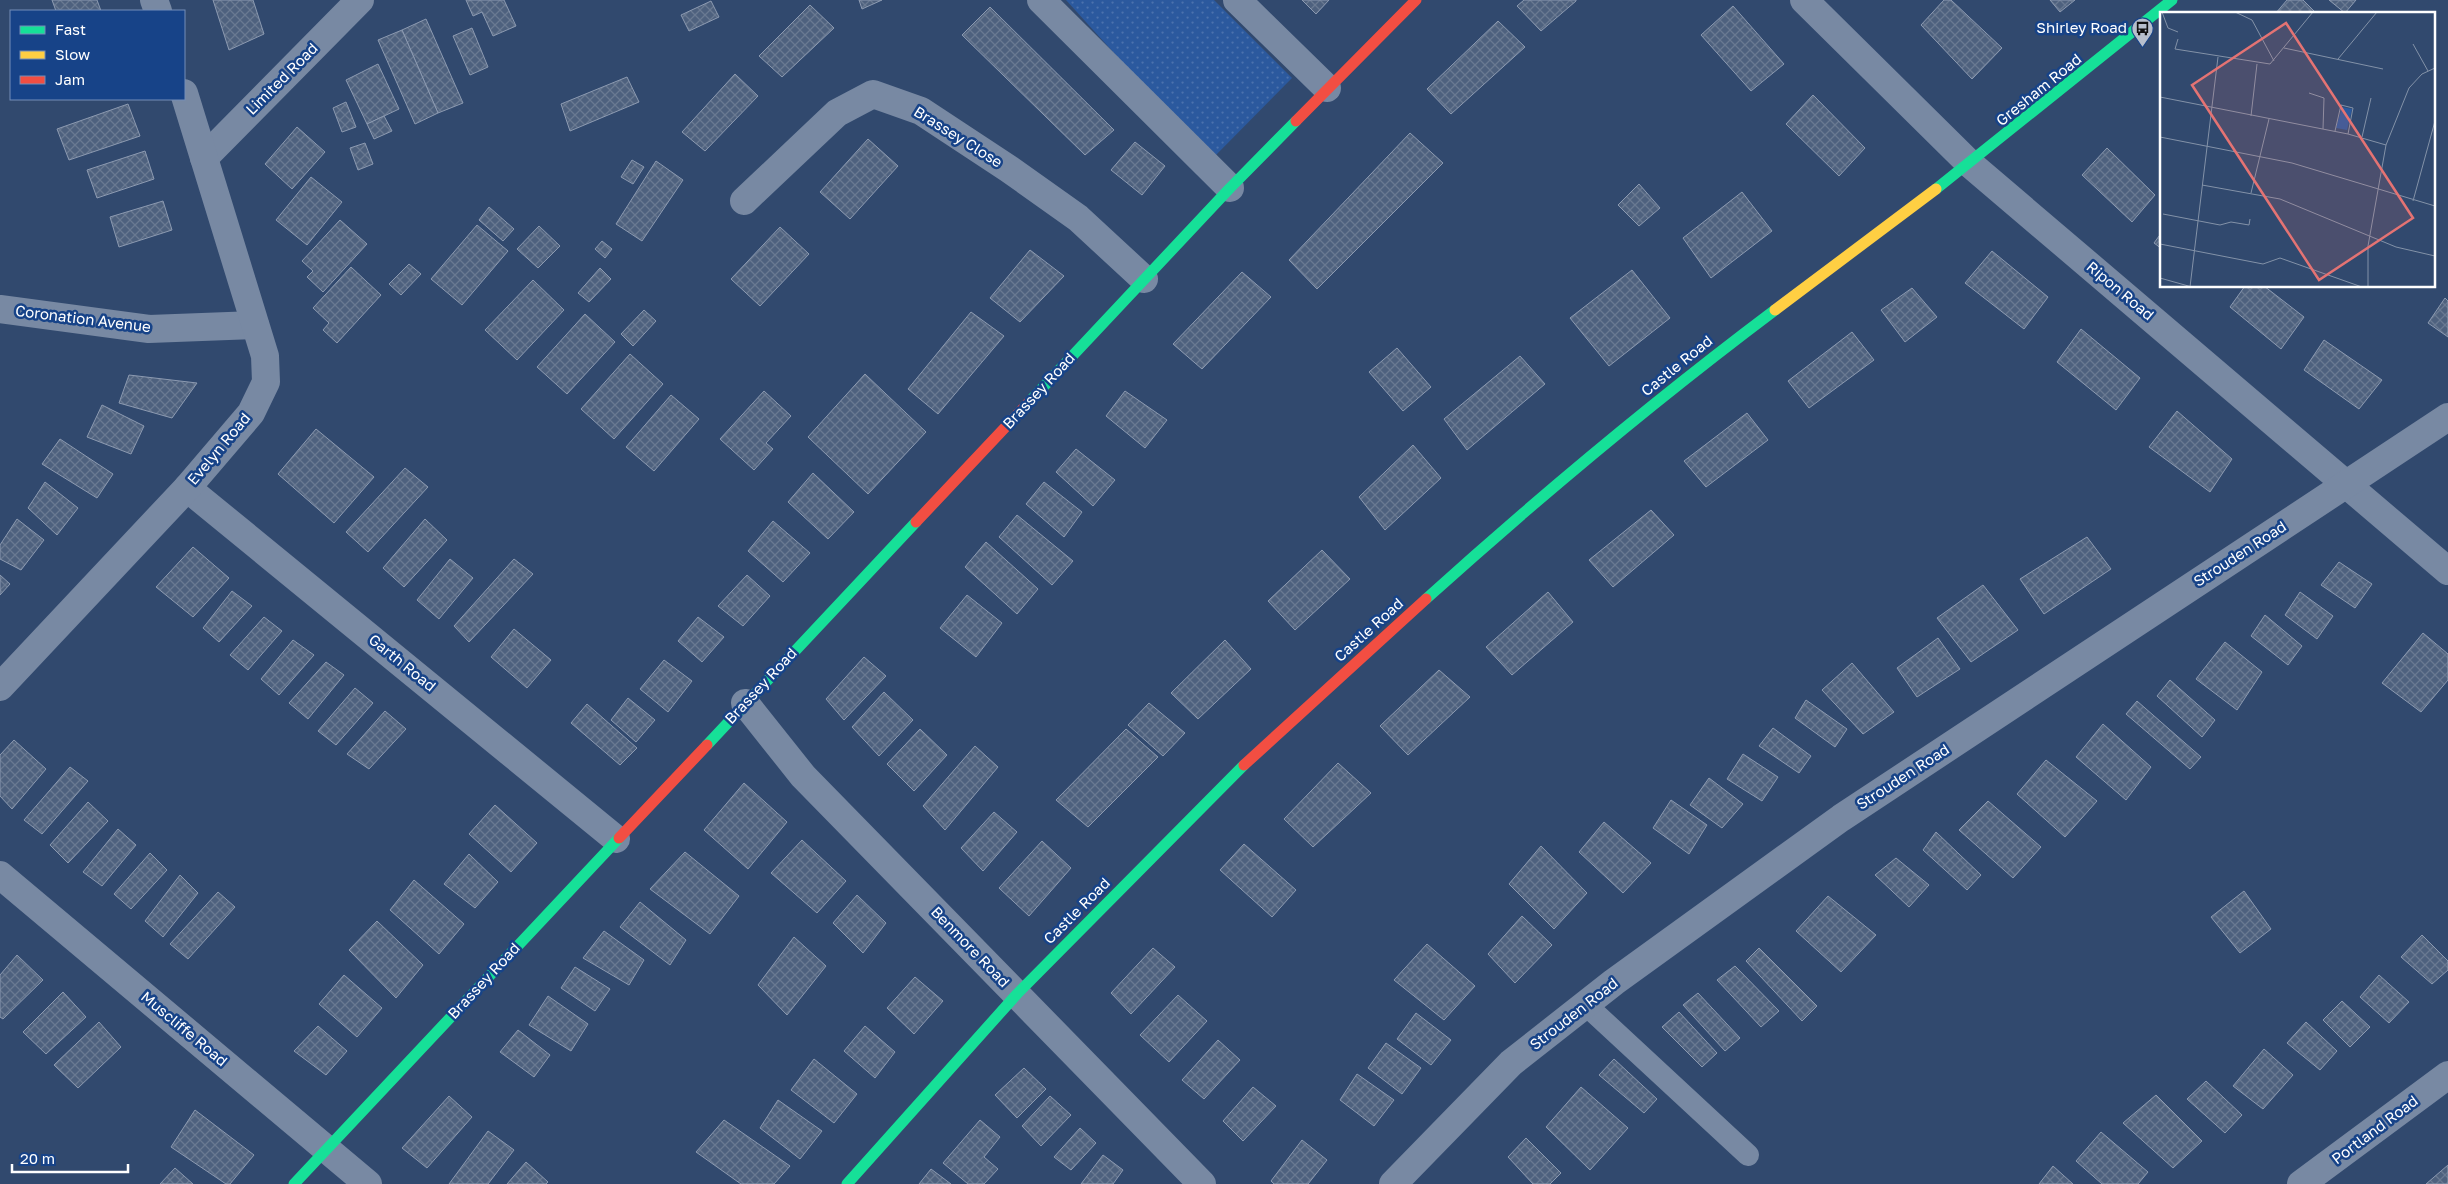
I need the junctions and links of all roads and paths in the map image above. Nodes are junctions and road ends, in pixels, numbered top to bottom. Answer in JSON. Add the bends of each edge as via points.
{"nodes":[{"id":1,"x":360,"y":0,"type":"edge"},
{"id":2,"x":1041,"y":0,"type":"edge"},
{"id":3,"x":1236,"y":0,"type":"edge"},
{"id":4,"x":1416,"y":0,"type":"edge"},
{"id":5,"x":1804,"y":0,"type":"edge"},
{"id":6,"x":2172,"y":0,"type":"edge"},
{"id":7,"x":1327,"y":88,"type":"junction"},
{"id":8,"x":185,"y":96,"type":"edge"},
{"id":9,"x":204,"y":158,"type":"junction"},
{"id":10,"x":1970,"y":164,"type":"junction"},
{"id":11,"x":1230,"y":188,"type":"junction"},
{"id":12,"x":744,"y":201,"type":"dead end"},
{"id":13,"x":1144,"y":279,"type":"junction"},
{"id":14,"x":0,"y":309,"type":"edge"},
{"id":15,"x":255,"y":325,"type":"junction"},
{"id":16,"x":2448,"y":416,"type":"edge"},
{"id":17,"x":2346,"y":484,"type":"junction"},
{"id":18,"x":187,"y":488,"type":"junction"},
{"id":19,"x":2448,"y":570,"type":"edge"},
{"id":20,"x":0,"y":687,"type":"edge"},
{"id":21,"x":745,"y":703,"type":"junction"},
{"id":22,"x":616,"y":838,"type":"junction"},
{"id":23,"x":0,"y":875,"type":"edge"},
{"id":24,"x":1017,"y":994,"type":"junction"},
{"id":25,"x":1585,"y":1004,"type":"junction"},
{"id":26,"x":2448,"y":1075,"type":"edge"},
{"id":27,"x":327,"y":1149,"type":"junction"},
{"id":28,"x":1748,"y":1155,"type":"dead end"},
{"id":29,"x":294,"y":1184,"type":"edge"},
{"id":30,"x":368,"y":1184,"type":"edge"},
{"id":31,"x":847,"y":1184,"type":"edge"},
{"id":32,"x":1202,"y":1184,"type":"edge"},
{"id":33,"x":1393,"y":1184,"type":"edge"},
{"id":34,"x":2301,"y":1184,"type":"edge"}],
"edges":[{"from":1,"to":9,"type":"street","name":"Limited Road"},
{"from":2,"to":11,"type":"street"},
{"from":3,"to":7,"type":"street"},
{"from":4,"to":7,"type":"street","name":"Brassey Road"},
{"from":5,"to":10,"type":"street","name":"Ripon Road"},
{"from":6,"to":10,"type":"street","name":"Gresham Road"},
{"from":7,"to":11,"type":"street","name":"Brassey Road"},
{"from":8,"to":9,"type":"street","name":"Evelyn Road"},
{"from":9,"to":15,"type":"street","name":"Evelyn Road"},
{"from":10,"to":17,"type":"street","name":"Ripon Road"},
{"from":10,"to":24,"type":"street","name":"Castle Road","via":[[1694,371],[1497,535],[1264,745]]},
{"from":11,"to":13,"type":"street","name":"Brassey Road"},
{"from":12,"to":13,"type":"street","name":"Brassey Close","via":[[837,113],[873,94],[921,111],[1009,169],[1078,218]]},
{"from":13,"to":21,"type":"street","name":"Brassey Road"},
{"from":14,"to":15,"type":"street","name":"Coronation Avenue","via":[[149,329]]},
{"from":15,"to":18,"type":"street","name":"Evelyn Road","via":[[265,356],[266,382],[250,413]]},
{"from":16,"to":17,"type":"street","name":"Strouden Road"},
{"from":17,"to":19,"type":"street","name":"Ripon Road"},
{"from":17,"to":25,"type":"street","name":"Strouden Road","via":[[1841,818]]},
{"from":18,"to":20,"type":"street","name":"Evelyn Road"},
{"from":18,"to":22,"type":"street","name":"Garth Road"},
{"from":21,"to":22,"type":"street","name":"Brassey Road"},
{"from":21,"to":24,"type":"street","name":"Benmore Road","via":[[803,776]]},
{"from":22,"to":27,"type":"street","name":"Brassey Road"},
{"from":23,"to":27,"type":"street","name":"Muscliffe Road"},
{"from":24,"to":31,"type":"street","name":"Castle Road"},
{"from":24,"to":32,"type":"street","name":"Benmore Road"},
{"from":25,"to":28,"type":"lane"},
{"from":25,"to":33,"type":"street","name":"Strouden Road","via":[[1511,1063]]},
{"from":26,"to":34,"type":"street","name":"Portland Road"},
{"from":27,"to":29,"type":"street","name":"Brassey Road"},
{"from":27,"to":30,"type":"street","name":"Muscliffe Road"}]}
